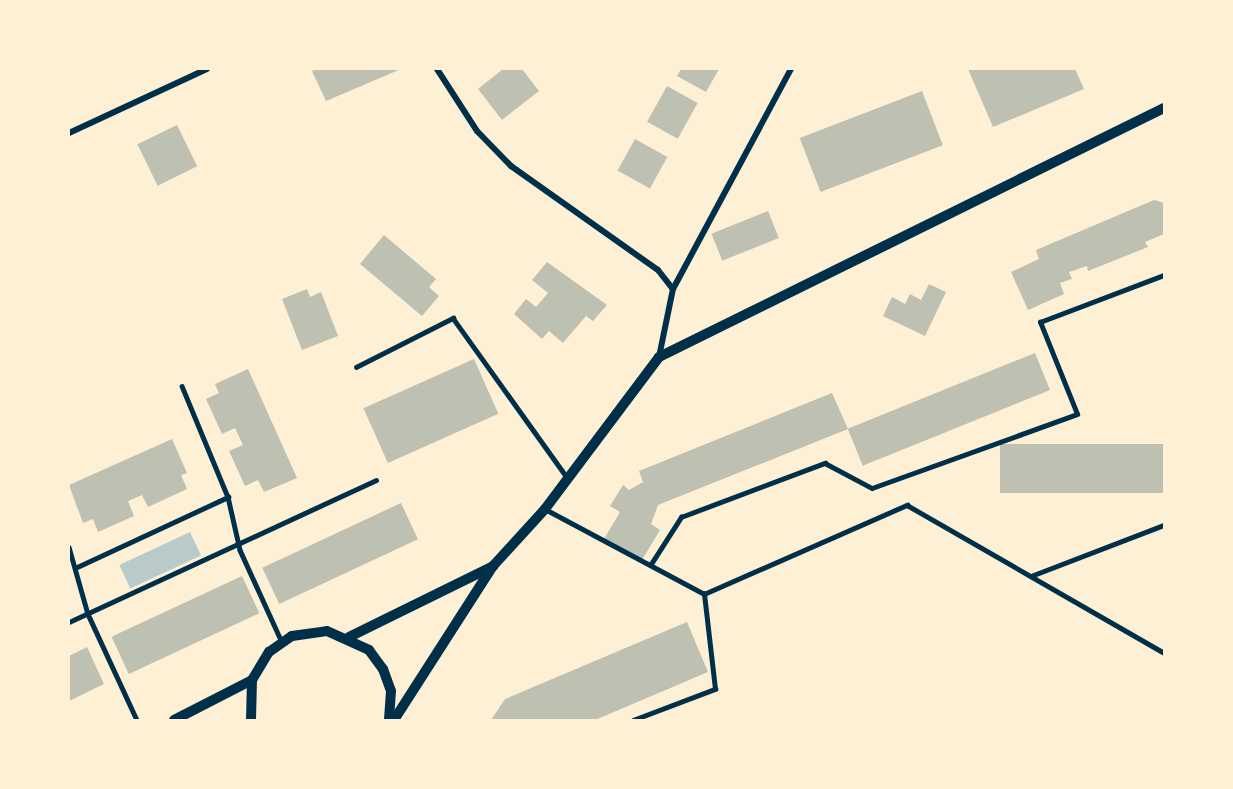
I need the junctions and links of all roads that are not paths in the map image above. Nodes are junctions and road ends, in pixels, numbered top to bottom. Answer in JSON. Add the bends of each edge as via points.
{"nodes":[{"id":1,"x":207,"y":69,"type":"edge"},
{"id":2,"x":437,"y":69,"type":"edge"},
{"id":3,"x":791,"y":69,"type":"edge"},
{"id":4,"x":1164,"y":108,"type":"edge"},
{"id":5,"x":69,"y":133,"type":"edge"},
{"id":6,"x":1164,"y":275,"type":"edge"},
{"id":7,"x":673,"y":289,"type":"junction"},
{"id":8,"x":658,"y":357,"type":"junction"},
{"id":9,"x":356,"y":367,"type":"dead end"},
{"id":10,"x":182,"y":386,"type":"dead end"},
{"id":11,"x":567,"y":477,"type":"junction"},
{"id":12,"x":376,"y":480,"type":"dead end"},
{"id":13,"x":228,"y":497,"type":"junction"},
{"id":14,"x":544,"y":509,"type":"junction"},
{"id":15,"x":1164,"y":525,"type":"edge"},
{"id":16,"x":238,"y":544,"type":"junction"},
{"id":17,"x":69,"y":547,"type":"edge"},
{"id":18,"x":651,"y":564,"type":"junction"},
{"id":19,"x":493,"y":566,"type":"junction"},
{"id":20,"x":75,"y":568,"type":"junction"},
{"id":21,"x":1031,"y":576,"type":"junction"},
{"id":22,"x":704,"y":594,"type":"junction"},
{"id":23,"x":88,"y":614,"type":"junction"},
{"id":24,"x":69,"y":622,"type":"edge"},
{"id":25,"x":349,"y":637,"type":"junction"},
{"id":26,"x":282,"y":642,"type":"junction"},
{"id":27,"x":1164,"y":653,"type":"edge"},
{"id":28,"x":252,"y":680,"type":"junction"},
{"id":29,"x":137,"y":720,"type":"edge"},
{"id":30,"x":174,"y":720,"type":"edge"},
{"id":31,"x":250,"y":720,"type":"edge"},
{"id":32,"x":389,"y":720,"type":"edge"},
{"id":33,"x":394,"y":720,"type":"edge"},
{"id":34,"x":633,"y":720,"type":"edge"}],
"edges":[{"from":1,"to":5,"type":"street"},
{"from":2,"to":7,"type":"street","via":[[477,131],[510,166],[658,270]]},
{"from":3,"to":7,"type":"street"},
{"from":4,"to":8,"type":"street"},
{"from":6,"to":18,"type":"lane","via":[[1040,322],[1077,414],[872,488],[825,463],[681,517]]},
{"from":7,"to":8,"type":"street"},
{"from":8,"to":11,"type":"street"},
{"from":9,"to":11,"type":"lane","via":[[453,318]]},
{"from":10,"to":13,"type":"lane"},
{"from":11,"to":14,"type":"street"},
{"from":12,"to":16,"type":"lane"},
{"from":13,"to":16,"type":"lane"},
{"from":13,"to":20,"type":"lane"},
{"from":14,"to":18,"type":"lane"},
{"from":14,"to":19,"type":"street"},
{"from":15,"to":21,"type":"lane"},
{"from":16,"to":23,"type":"lane"},
{"from":16,"to":26,"type":"lane"},
{"from":17,"to":20,"type":"lane"},
{"from":18,"to":22,"type":"lane"},
{"from":19,"to":25,"type":"street"},
{"from":19,"to":33,"type":"street"},
{"from":20,"to":23,"type":"lane"},
{"from":21,"to":22,"type":"lane","via":[[907,505]]},
{"from":21,"to":27,"type":"lane"},
{"from":22,"to":34,"type":"lane","via":[[715,689]]},
{"from":23,"to":24,"type":"lane"},
{"from":23,"to":29,"type":"lane"},
{"from":25,"to":26,"type":"street","via":[[327,631]]},
{"from":25,"to":32,"type":"street","via":[[383,669],[391,691]]},
{"from":26,"to":28,"type":"street"},
{"from":28,"to":30,"type":"street"},
{"from":28,"to":31,"type":"street"}]}
